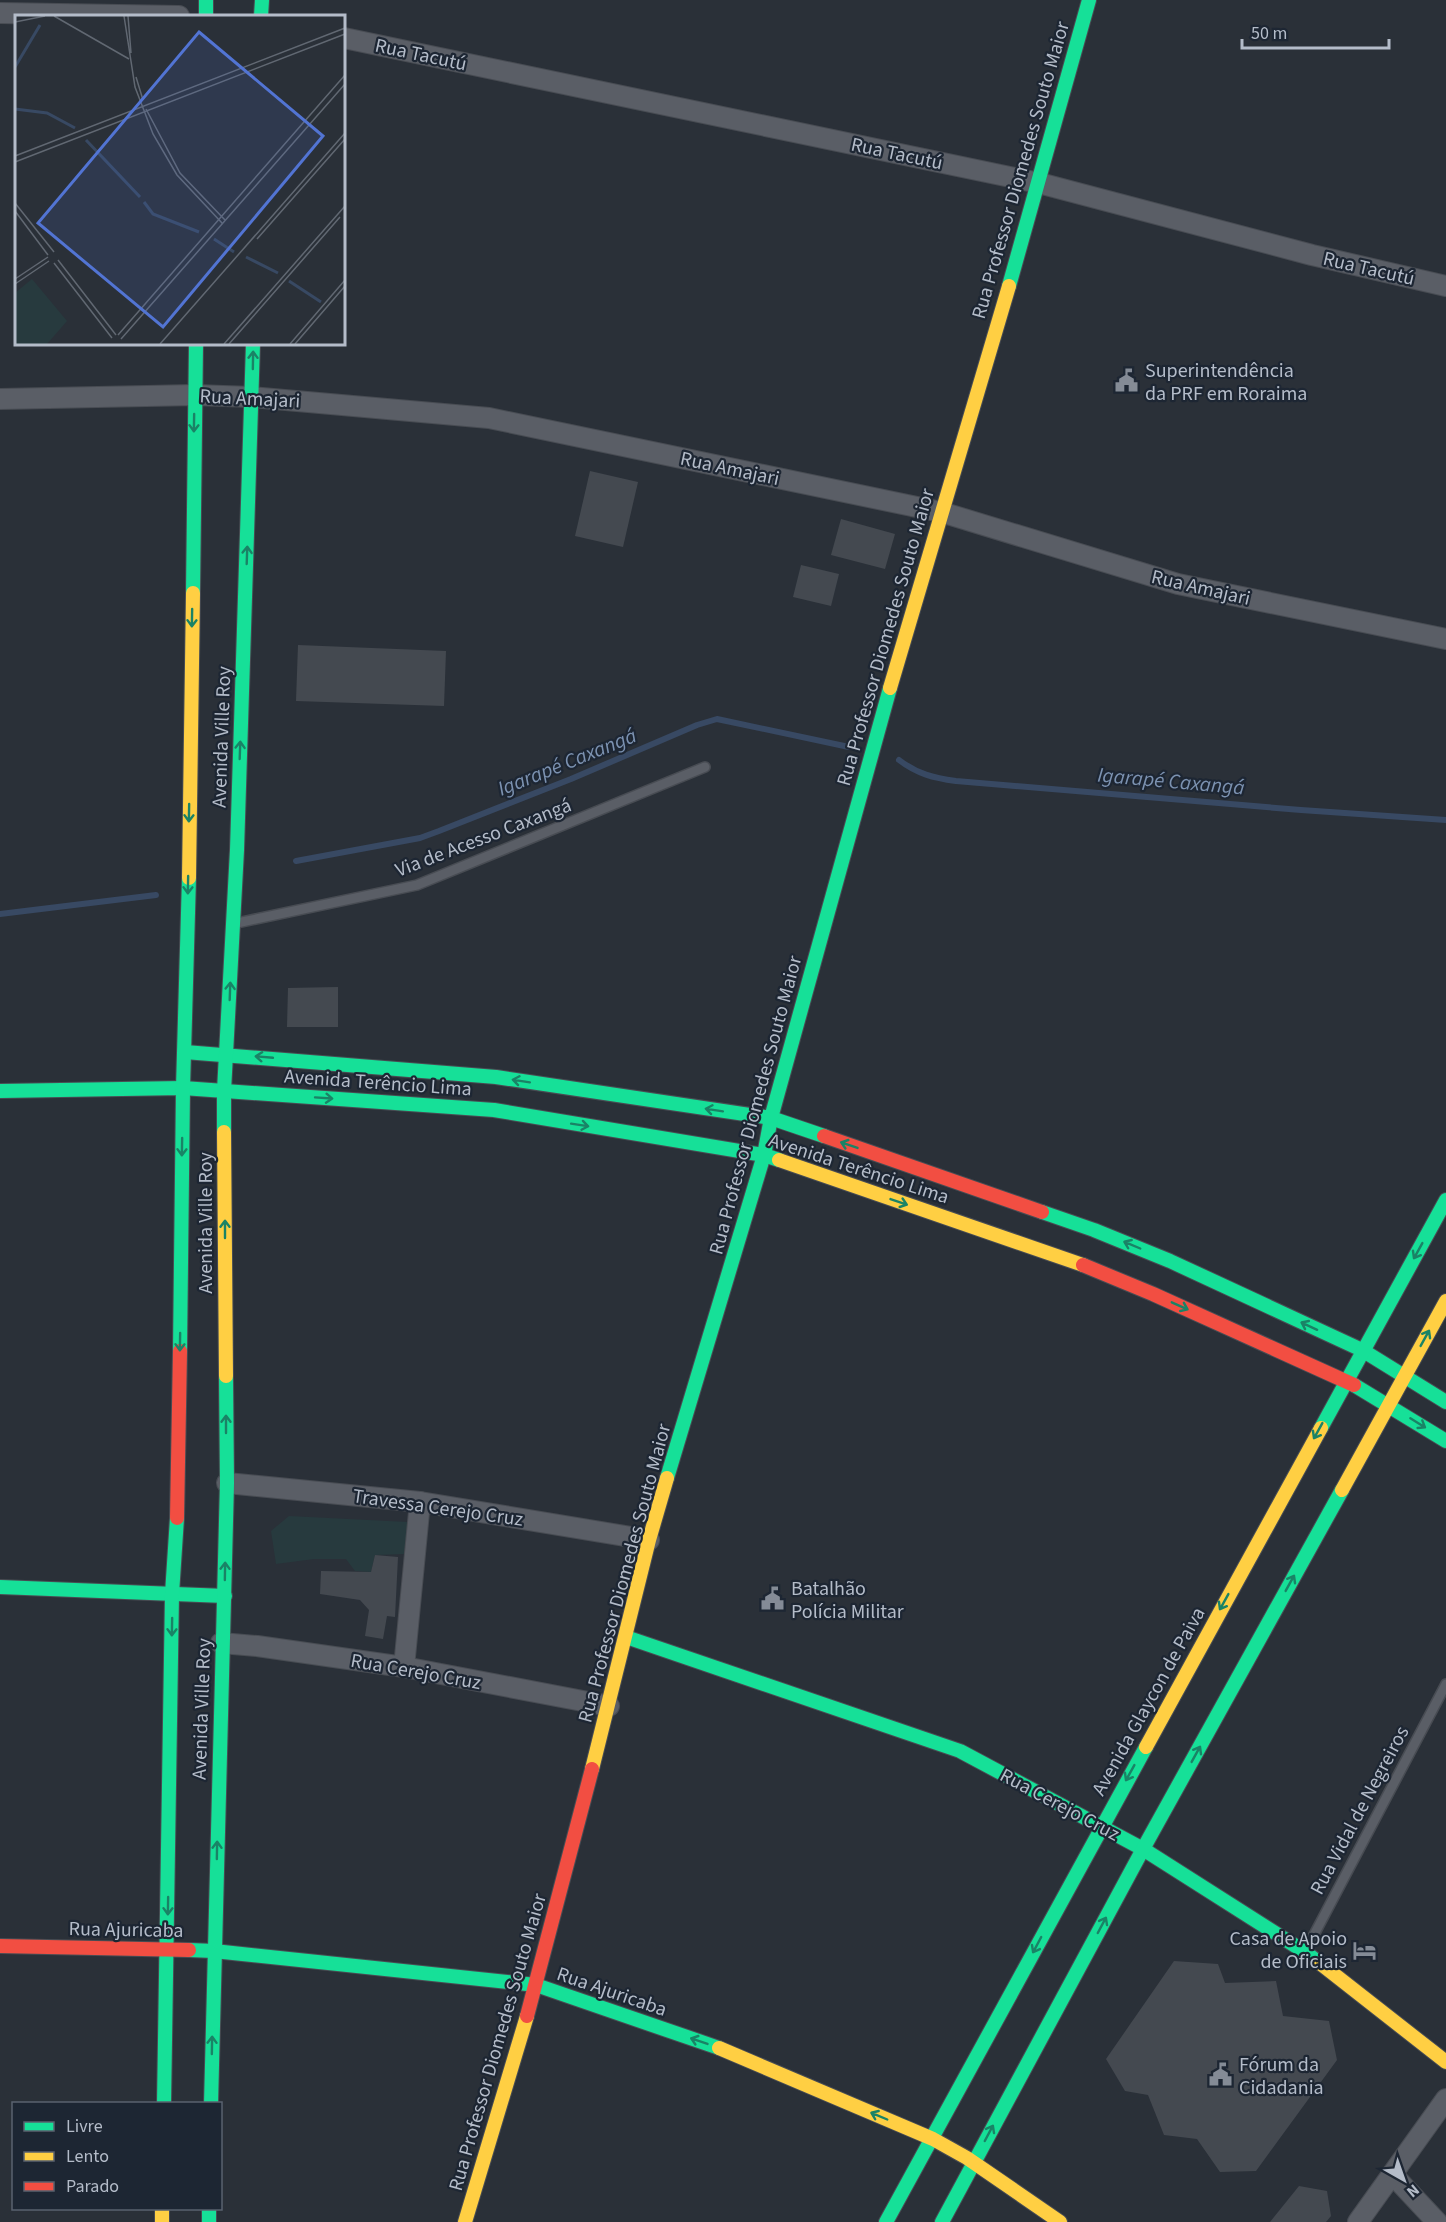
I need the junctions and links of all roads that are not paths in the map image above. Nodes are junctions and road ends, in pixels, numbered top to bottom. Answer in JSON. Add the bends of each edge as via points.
{"nodes":[{"id":1,"x":262,"y":0,"type":"edge"},
{"id":2,"x":1089,"y":0,"type":"edge"},
{"id":3,"x":0,"y":13,"type":"edge"},
{"id":4,"x":119,"y":15,"type":"edge"},
{"id":5,"x":261,"y":15,"type":"edge"},
{"id":6,"x":345,"y":38,"type":"edge"},
{"id":7,"x":1039,"y":183,"type":"junction"},
{"id":8,"x":1446,"y":286,"type":"edge"},
{"id":9,"x":196,"y":345,"type":"edge"},
{"id":10,"x":253,"y":345,"type":"edge"},
{"id":11,"x":195,"y":395,"type":"junction"},
{"id":12,"x":252,"y":397,"type":"junction"},
{"id":13,"x":0,"y":399,"type":"edge"},
{"id":14,"x":941,"y":512,"type":"junction"},
{"id":15,"x":1446,"y":639,"type":"edge"},
{"id":16,"x":705,"y":767,"type":"dead end"},
{"id":17,"x":232,"y":919,"type":"junction"},
{"id":18,"x":184,"y":1052,"type":"junction"},
{"id":19,"x":228,"y":1054,"type":"junction"},
{"id":20,"x":183,"y":1088,"type":"junction"},
{"id":21,"x":0,"y":1091,"type":"edge"},
{"id":22,"x":224,"y":1091,"type":"junction"},
{"id":23,"x":771,"y":1118,"type":"junction"},
{"id":24,"x":764,"y":1155,"type":"junction"},
{"id":25,"x":1446,"y":1200,"type":"edge"},
{"id":26,"x":1170,"y":1261,"type":"junction"},
{"id":27,"x":1157,"y":1286,"type":"junction"},
{"id":28,"x":1446,"y":1301,"type":"edge"},
{"id":29,"x":1362,"y":1350,"type":"junction"},
{"id":30,"x":1405,"y":1375,"type":"junction"},
{"id":31,"x":1346,"y":1380,"type":"junction"},
{"id":32,"x":1446,"y":1402,"type":"edge"},
{"id":33,"x":1390,"y":1405,"type":"junction"},
{"id":34,"x":1446,"y":1441,"type":"edge"},
{"id":35,"x":227,"y":1483,"type":"junction"},
{"id":36,"x":420,"y":1502,"type":"junction"},
{"id":37,"x":649,"y":1540,"type":"junction"},
{"id":38,"x":0,"y":1587,"type":"edge"},
{"id":39,"x":172,"y":1594,"type":"junction"},
{"id":40,"x":225,"y":1596,"type":"junction"},
{"id":41,"x":626,"y":1637,"type":"junction"},
{"id":42,"x":221,"y":1644,"type":"junction"},
{"id":43,"x":404,"y":1667,"type":"junction"},
{"id":44,"x":1446,"y":1684,"type":"edge"},
{"id":45,"x":609,"y":1706,"type":"junction"},
{"id":46,"x":1102,"y":1825,"type":"junction"},
{"id":47,"x":1143,"y":1849,"type":"junction"},
{"id":48,"x":0,"y":1946,"type":"edge"},
{"id":49,"x":167,"y":1950,"type":"junction"},
{"id":50,"x":214,"y":1951,"type":"junction"},
{"id":51,"x":1305,"y":1952,"type":"junction"},
{"id":52,"x":536,"y":1985,"type":"junction"},
{"id":53,"x":1446,"y":2062,"type":"edge"},
{"id":54,"x":1446,"y":2099,"type":"edge"},
{"id":55,"x":164,"y":2102,"type":"edge"},
{"id":56,"x":211,"y":2102,"type":"edge"},
{"id":57,"x":933,"y":2139,"type":"junction"},
{"id":58,"x":973,"y":2163,"type":"junction"},
{"id":59,"x":1393,"y":2175,"type":"junction"},
{"id":60,"x":465,"y":2222,"type":"edge"},
{"id":61,"x":886,"y":2222,"type":"edge"},
{"id":62,"x":942,"y":2222,"type":"edge"},
{"id":63,"x":1060,"y":2222,"type":"edge"},
{"id":64,"x":1358,"y":2222,"type":"edge"},
{"id":65,"x":1437,"y":2222,"type":"edge"}],
"edges":[{"from":1,"to":5,"type":"main road"},
{"from":2,"to":7,"type":"main road","name":"Rua Professor Diomedes Souto Maior"},
{"from":3,"to":4,"type":"street"},
{"from":6,"to":7,"type":"street","name":"Rua Tacutú"},
{"from":7,"to":8,"type":"street","name":"Rua Tacutú"},
{"from":7,"to":14,"type":"main road","name":"Rua Professor Diomedes Souto Maior"},
{"from":9,"to":11,"type":"main road","name":"Avenida Ville Roy"},
{"from":12,"to":10,"type":"main road","name":"Avenida Ville Roy","one_way":true},
{"from":11,"to":12,"type":"street","name":"Rua Amajari"},
{"from":11,"to":13,"type":"street","name":"Rua Amajari"},
{"from":11,"to":18,"type":"main road","name":"Avenida Ville Roy","one_way":true},
{"from":12,"to":14,"type":"street","name":"Rua Amajari","via":[[489,418]]},
{"from":17,"to":12,"type":"main road","name":"Avenida Ville Roy","one_way":true},
{"from":14,"to":15,"type":"street","name":"Rua Amajari","via":[[1178,584]]},
{"from":14,"to":23,"type":"main road","name":"Rua Professor Diomedes Souto Maior"},
{"from":16,"to":17,"type":"lane","name":"Via de Acesso Caxangá","via":[[417,885]]},
{"from":19,"to":17,"type":"main road","name":"Avenida Ville Roy","one_way":true},
{"from":18,"to":19,"type":"main road","name":"Avenida Terêncio Lima"},
{"from":18,"to":20,"type":"main road","name":"Avenida Ville Roy"},
{"from":19,"to":22,"type":"main road","name":"Avenida Ville Roy"},
{"from":23,"to":19,"type":"main road","name":"Avenida Terêncio Lima","one_way":true,"via":[[496,1077]]},
{"from":20,"to":21,"type":"main road","name":"Avenida Terêncio Lima"},
{"from":20,"to":22,"type":"main road","name":"Avenida Terêncio Lima"},
{"from":20,"to":39,"type":"main road","name":"Avenida Ville Roy","one_way":true,"via":[[178,1485]]},
{"from":22,"to":24,"type":"main road","name":"Avenida Terêncio Lima","one_way":true,"via":[[494,1110]]},
{"from":35,"to":22,"type":"main road","name":"Avenida Ville Roy","one_way":true},
{"from":23,"to":24,"type":"main road","name":"Rua Professor Diomedes Souto Maior"},
{"from":26,"to":23,"type":"main road","name":"Avenida Terêncio Lima","one_way":true,"via":[[1094,1230]]},
{"from":24,"to":27,"type":"main road","name":"Avenida Terêncio Lima","one_way":true,"via":[[1084,1265]]},
{"from":24,"to":37,"type":"main road","name":"Rua Professor Diomedes Souto Maior"},
{"from":25,"to":29,"type":"main road","name":"Avenida Glaycon de Paiva","one_way":true},
{"from":26,"to":27,"type":"main road"},
{"from":29,"to":26,"type":"main road","name":"Avenida Terêncio Lima","one_way":true},
{"from":27,"to":31,"type":"main road","name":"Avenida Terêncio Lima","one_way":true},
{"from":30,"to":28,"type":"main road","one_way":true},
{"from":29,"to":30,"type":"main road","name":"Avenida Terêncio Lima"},
{"from":29,"to":31,"type":"main road","name":"Avenida Glaycon de Paiva"},
{"from":30,"to":32,"type":"main road","name":"Avenida Terêncio Lima"},
{"from":30,"to":33,"type":"main road"},
{"from":31,"to":33,"type":"main road","name":"Avenida Terêncio Lima"},
{"from":31,"to":46,"type":"main road","name":"Avenida Glaycon de Paiva","one_way":true},
{"from":33,"to":34,"type":"main road","name":"Avenida Terêncio Lima","one_way":true},
{"from":47,"to":33,"type":"main road","one_way":true},
{"from":35,"to":36,"type":"street","name":"Travessa Cerejo Cruz"},
{"from":40,"to":35,"type":"main road","name":"Avenida Ville Roy","one_way":true},
{"from":36,"to":37,"type":"street","name":"Travessa Cerejo Cruz"},
{"from":36,"to":43,"type":"street"},
{"from":37,"to":41,"type":"main road","name":"Rua Professor Diomedes Souto Maior"},
{"from":38,"to":39,"type":"main road"},
{"from":39,"to":40,"type":"main road"},
{"from":39,"to":49,"type":"main road","name":"Avenida Ville Roy","one_way":true},
{"from":40,"to":42,"type":"main road","name":"Avenida Ville Roy"},
{"from":41,"to":45,"type":"main road","name":"Rua Professor Diomedes Souto Maior"},
{"from":41,"to":46,"type":"main road","name":"Rua Cerejo Cruz","via":[[960,1751]]},
{"from":42,"to":43,"type":"street","name":"Rua Cerejo Cruz"},
{"from":50,"to":42,"type":"main road","name":"Avenida Ville Roy","one_way":true},
{"from":43,"to":45,"type":"street","name":"Rua Cerejo Cruz"},
{"from":44,"to":51,"type":"lane","name":"Rua Vidal de Negreiros"},
{"from":45,"to":52,"type":"main road","name":"Rua Professor Diomedes Souto Maior"},
{"from":46,"to":47,"type":"main road","name":"Rua Cerejo Cruz"},
{"from":46,"to":57,"type":"main road","name":"Avenida Glaycon de Paiva","one_way":true},
{"from":47,"to":51,"type":"main road","name":"Rua Cerejo Cruz"},
{"from":58,"to":47,"type":"main road","one_way":true},
{"from":48,"to":49,"type":"main road","name":"Rua Ajuricaba"},
{"from":49,"to":50,"type":"main road","name":"Rua Ajuricaba"},
{"from":49,"to":55,"type":"main road","name":"Avenida Ville Roy"},
{"from":50,"to":52,"type":"main road","name":"Rua Ajuricaba"},
{"from":56,"to":50,"type":"main road","name":"Avenida Ville Roy","one_way":true},
{"from":51,"to":53,"type":"main road","name":"Rua Cerejo Cruz"},
{"from":57,"to":52,"type":"main road","name":"Rua Ajuricaba","one_way":true,"via":[[727,2051]]},
{"from":52,"to":60,"type":"main road","name":"Rua Professor Diomedes Souto Maior"},
{"from":54,"to":59,"type":"street"},
{"from":57,"to":58,"type":"main road","name":"Rua Ajuricaba"},
{"from":57,"to":61,"type":"main road","name":"Avenida Glaycon de Paiva"},
{"from":58,"to":62,"type":"main road"},
{"from":58,"to":63,"type":"main road","name":"Rua Ajuricaba"},
{"from":59,"to":64,"type":"street"},
{"from":59,"to":65,"type":"street"}]}
